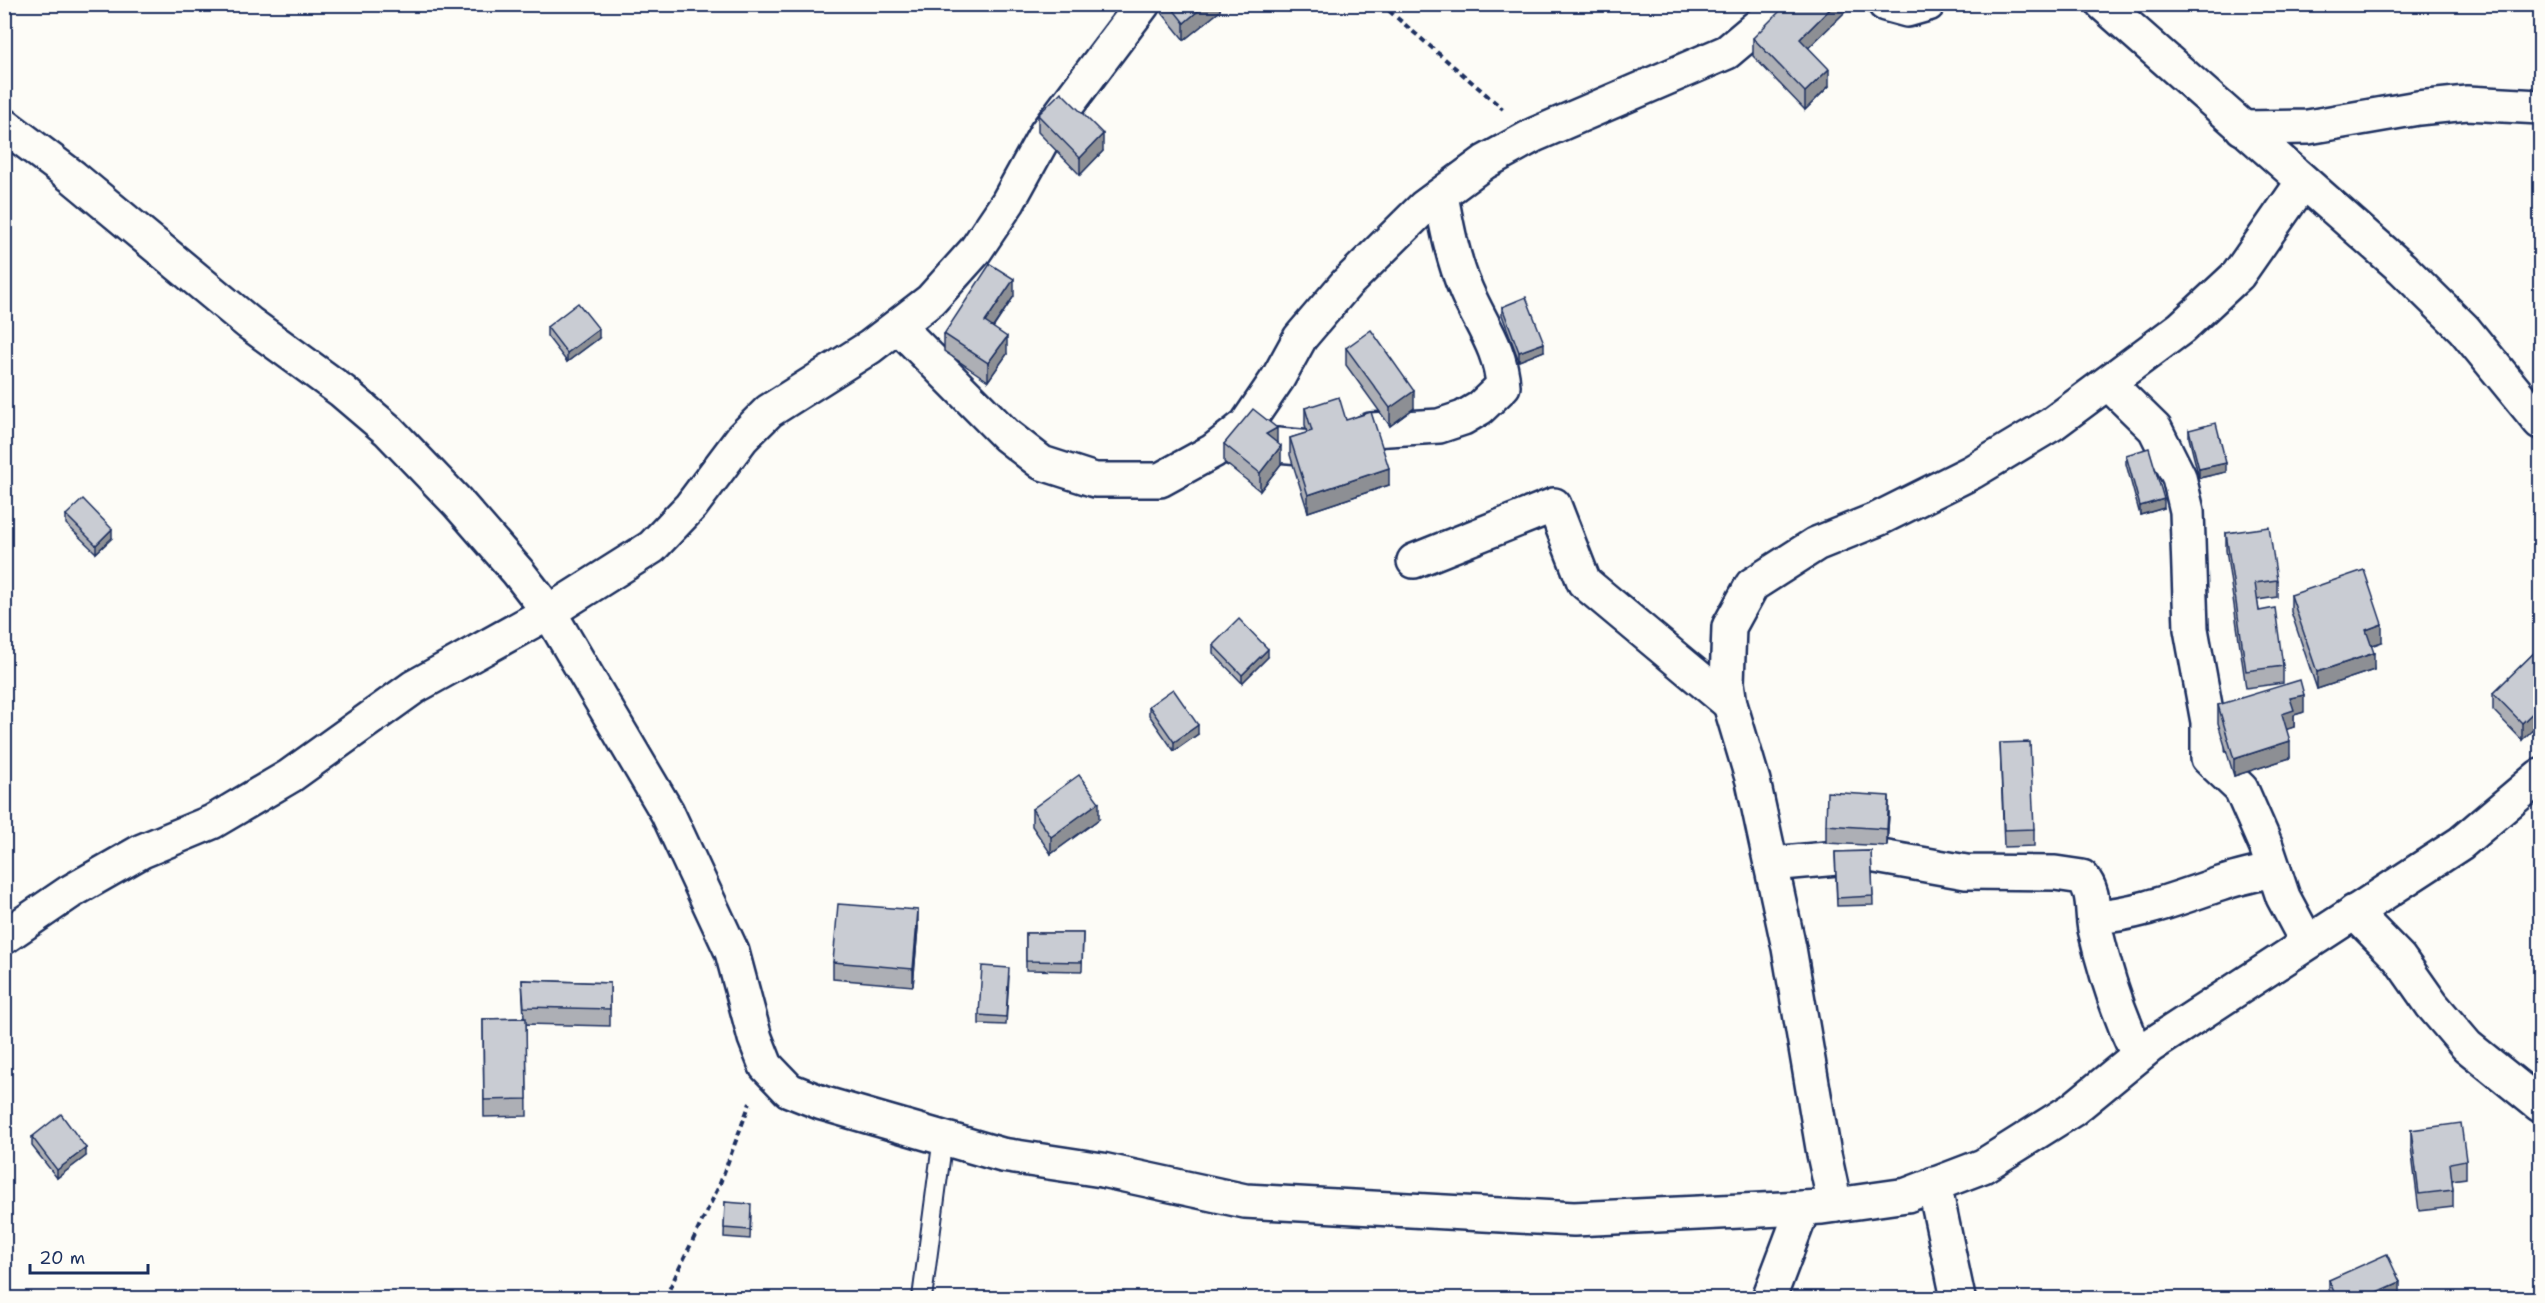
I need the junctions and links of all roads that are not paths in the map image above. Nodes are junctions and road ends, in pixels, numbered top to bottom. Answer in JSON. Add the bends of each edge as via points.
{"nodes":[{"id":1,"x":1143,"y":4,"type":"edge"},
{"id":2,"x":1784,"y":4,"type":"edge"},
{"id":3,"x":1885,"y":4,"type":"edge"},
{"id":4,"x":1928,"y":4,"type":"edge"},
{"id":5,"x":2103,"y":4,"type":"edge"},
{"id":6,"x":2541,"y":107,"type":"edge"},
{"id":7,"x":4,"y":125,"type":"edge"},
{"id":8,"x":2242,"y":128,"type":"junction"},
{"id":9,"x":2303,"y":182,"type":"junction"},
{"id":10,"x":1441,"y":195,"type":"junction"},
{"id":11,"x":898,"y":326,"type":"junction"},
{"id":12,"x":2108,"y":383,"type":"junction"},
{"id":13,"x":2541,"y":422,"type":"edge"},
{"id":14,"x":1213,"y":452,"type":"junction"},
{"id":15,"x":1414,"y":561,"type":"dead end"},
{"id":16,"x":549,"y":612,"type":"junction"},
{"id":17,"x":1730,"y":704,"type":"junction"},
{"id":18,"x":2541,"y":776,"type":"edge"},
{"id":19,"x":1771,"y":864,"type":"junction"},
{"id":20,"x":2274,"y":870,"type":"junction"},
{"id":21,"x":2354,"y":912,"type":"junction"},
{"id":22,"x":2094,"y":917,"type":"junction"},
{"id":23,"x":4,"y":937,"type":"edge"},
{"id":24,"x":2307,"y":942,"type":"junction"},
{"id":25,"x":2138,"y":1055,"type":"junction"},
{"id":26,"x":2541,"y":1105,"type":"edge"},
{"id":27,"x":943,"y":1137,"type":"junction"},
{"id":28,"x":1934,"y":1184,"type":"junction"},
{"id":29,"x":1835,"y":1205,"type":"junction"},
{"id":30,"x":1803,"y":1208,"type":"junction"},
{"id":31,"x":922,"y":1299,"type":"edge"},
{"id":32,"x":1769,"y":1299,"type":"edge"},
{"id":33,"x":1958,"y":1299,"type":"edge"}],
"edges":[{"from":1,"to":11,"type":"street","via":[[1047,133],[975,251],[931,300]]},
{"from":2,"to":10,"type":"street","via":[[1726,52],[1534,135],[1485,162]]},
{"from":3,"to":4,"type":"street","via":[[1907,10]]},
{"from":5,"to":8,"type":"street"},
{"from":6,"to":8,"type":"street","via":[[2467,104],[2418,108],[2308,127]]},
{"from":7,"to":16,"type":"street","via":[[389,431],[457,502]]},
{"from":8,"to":9,"type":"street"},
{"from":9,"to":12,"type":"street","via":[[2238,275],[2181,328]]},
{"from":9,"to":13,"type":"street","via":[[2402,268],[2464,329]]},
{"from":10,"to":14,"type":"street","via":[[1346,284],[1300,338],[1246,425]]},
{"from":10,"to":14,"type":"street","via":[[1450,245],[1463,282],[1499,355],[1503,386],[1480,408],[1439,426],[1371,430],[1352,440],[1312,448],[1277,445]]},
{"from":11,"to":14,"type":"street","via":[[1006,435],[1042,463],[1095,480],[1160,480]]},
{"from":11,"to":16,"type":"street","via":[[769,411],[742,438],[691,506],[652,546]]},
{"from":12,"to":17,"type":"street","via":[[2052,424],[1972,472],[1878,519],[1816,544],[1752,585],[1729,627]]},
{"from":12,"to":20,"type":"street","via":[[2155,429],[2179,477],[2187,511],[2191,629],[2208,722],[2208,758],[2241,789]]},
{"from":15,"to":17,"type":"street","via":[[1554,505],[1584,582]]},
{"from":16,"to":23,"type":"street","via":[[414,687],[290,776],[212,822],[142,851],[70,892]]},
{"from":16,"to":27,"type":"street","via":[[667,812],[705,890],[732,952],[766,1066],[789,1090]]},
{"from":17,"to":19,"type":"street","via":[[1753,781]]},
{"from":18,"to":21,"type":"street","via":[[2461,843]]},
{"from":19,"to":22,"type":"street","via":[[1869,855],[1966,872],[2073,874],[2090,886]]},
{"from":19,"to":29,"type":"street"},
{"from":20,"to":22,"type":"street","via":[[2168,903],[2118,916]]},
{"from":20,"to":24,"type":"street","via":[[2283,897]]},
{"from":21,"to":24,"type":"street"},
{"from":21,"to":26,"type":"street","via":[[2399,958],[2467,1046]]},
{"from":22,"to":25,"type":"street","via":[[2120,1018]]},
{"from":24,"to":25,"type":"street"},
{"from":25,"to":28,"type":"street","via":[[2062,1116],[1983,1166]]},
{"from":27,"to":30,"type":"street","via":[[1002,1155],[1102,1170],[1245,1201],[1574,1219]]},
{"from":27,"to":31,"type":"lane"},
{"from":28,"to":29,"type":"street","via":[[1907,1195]]},
{"from":28,"to":33,"type":"street"},
{"from":29,"to":30,"type":"street"},
{"from":30,"to":32,"type":"street"}]}
